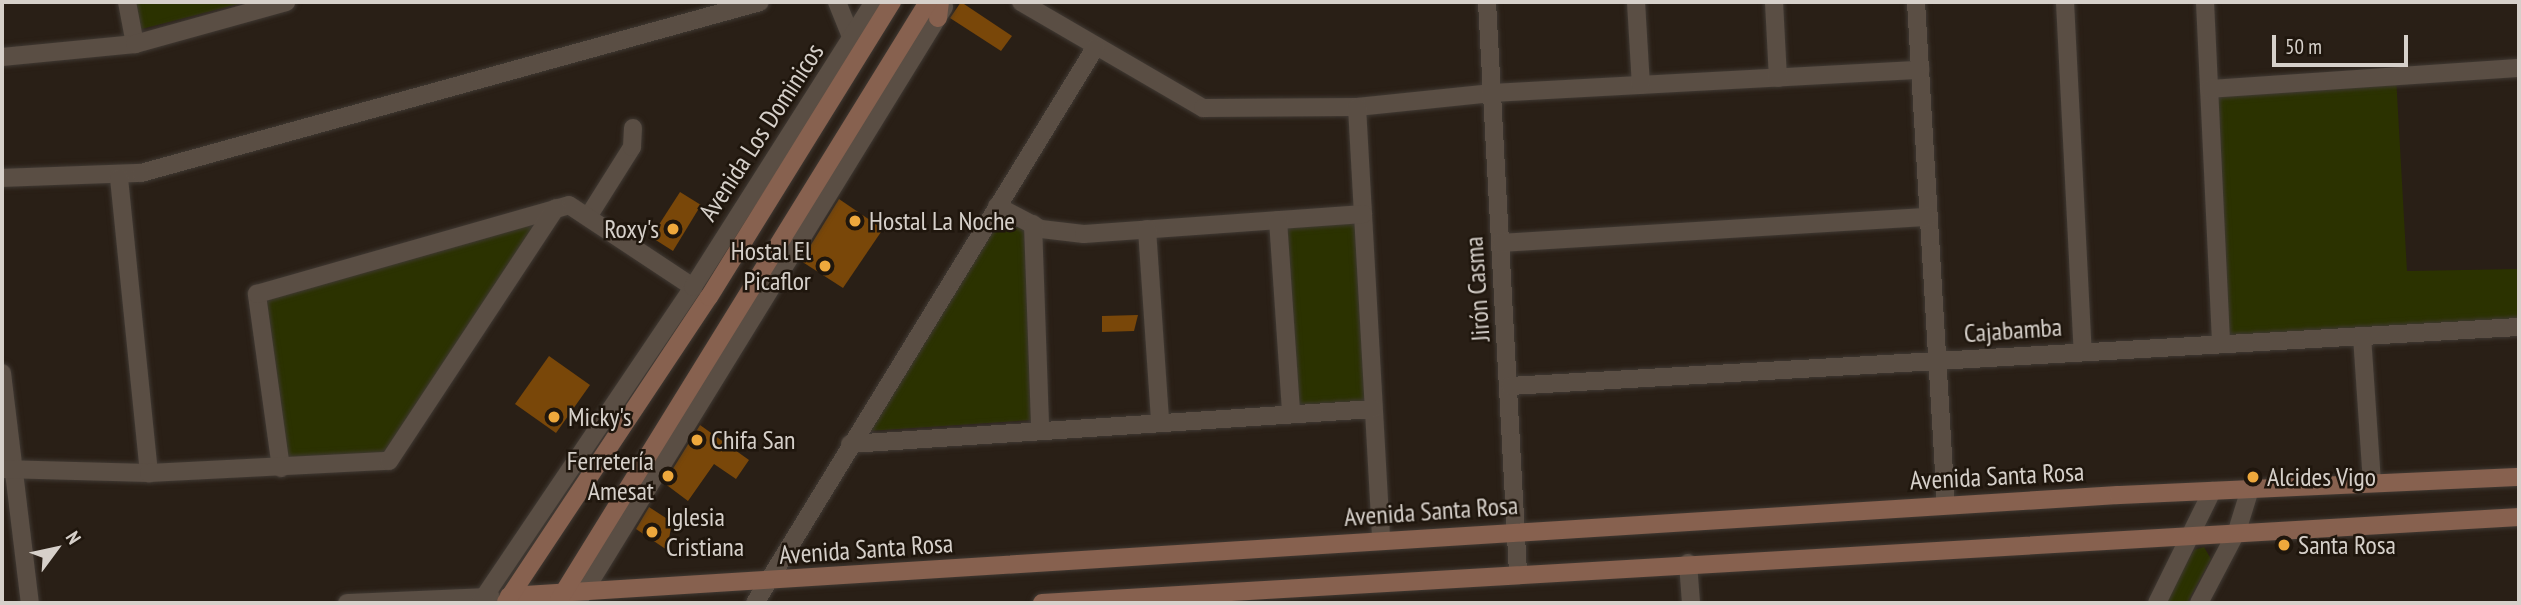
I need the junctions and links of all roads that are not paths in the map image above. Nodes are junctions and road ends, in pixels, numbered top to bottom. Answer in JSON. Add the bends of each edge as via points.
{"nodes":[{"id":1,"x":127,"y":2,"type":"edge"},
{"id":2,"x":286,"y":2,"type":"edge"},
{"id":3,"x":760,"y":2,"type":"edge"},
{"id":4,"x":837,"y":2,"type":"edge"},
{"id":5,"x":874,"y":2,"type":"edge"},
{"id":6,"x":892,"y":2,"type":"edge"},
{"id":7,"x":928,"y":2,"type":"edge"},
{"id":8,"x":948,"y":2,"type":"edge"},
{"id":9,"x":1021,"y":2,"type":"edge"},
{"id":10,"x":1487,"y":2,"type":"edge"},
{"id":11,"x":1636,"y":2,"type":"edge"},
{"id":12,"x":1774,"y":2,"type":"edge"},
{"id":13,"x":1916,"y":2,"type":"edge"},
{"id":14,"x":2065,"y":2,"type":"edge"},
{"id":15,"x":2205,"y":2,"type":"edge"},
{"id":16,"x":939,"y":10,"type":"edge"},
{"id":17,"x":852,"y":39,"type":"junction"},
{"id":18,"x":135,"y":44,"type":"junction"},
{"id":19,"x":1095,"y":48,"type":"junction"},
{"id":20,"x":2,"y":57,"type":"edge"},
{"id":21,"x":2519,"y":68,"type":"edge"},
{"id":22,"x":1920,"y":70,"type":"junction"},
{"id":23,"x":1778,"y":78,"type":"junction"},
{"id":24,"x":1640,"y":85,"type":"junction"},
{"id":25,"x":2209,"y":89,"type":"junction"},
{"id":26,"x":1492,"y":93,"type":"junction"},
{"id":27,"x":1357,"y":107,"type":"junction"},
{"id":28,"x":633,"y":128,"type":"dead end"},
{"id":29,"x":2,"y":178,"type":"edge"},
{"id":30,"x":119,"y":178,"type":"junction"},
{"id":31,"x":997,"y":206,"type":"junction"},
{"id":32,"x":556,"y":208,"type":"junction"},
{"id":33,"x":1363,"y":215,"type":"junction"},
{"id":34,"x":1927,"y":217,"type":"junction"},
{"id":35,"x":588,"y":218,"type":"junction"},
{"id":36,"x":1278,"y":220,"type":"junction"},
{"id":37,"x":1032,"y":224,"type":"junction"},
{"id":38,"x":1147,"y":229,"type":"junction"},
{"id":39,"x":1501,"y":243,"type":"junction"},
{"id":40,"x":693,"y":287,"type":"junction"},
{"id":41,"x":2519,"y":327,"type":"edge"},
{"id":42,"x":2362,"y":336,"type":"junction"},
{"id":43,"x":2221,"y":344,"type":"junction"},
{"id":44,"x":2083,"y":352,"type":"junction"},
{"id":45,"x":1935,"y":361,"type":"junction"},
{"id":46,"x":2,"y":373,"type":"edge"},
{"id":47,"x":1510,"y":386,"type":"junction"},
{"id":48,"x":1373,"y":409,"type":"junction"},
{"id":49,"x":1291,"y":413,"type":"junction"},
{"id":50,"x":1160,"y":420,"type":"junction"},
{"id":51,"x":1040,"y":427,"type":"junction"},
{"id":52,"x":850,"y":444,"type":"junction"},
{"id":53,"x":8,"y":468,"type":"edge"},
{"id":54,"x":281,"y":468,"type":"junction"},
{"id":55,"x":149,"y":473,"type":"junction"},
{"id":56,"x":2519,"y":477,"type":"edge"},
{"id":57,"x":2372,"y":484,"type":"junction"},
{"id":58,"x":2250,"y":489,"type":"junction"},
{"id":59,"x":2212,"y":491,"type":"junction"},
{"id":60,"x":1946,"y":505,"type":"junction"},
{"id":61,"x":2519,"y":517,"type":"edge"},
{"id":62,"x":1517,"y":531,"type":"junction"},
{"id":63,"x":2237,"y":531,"type":"junction"},
{"id":64,"x":2194,"y":532,"type":"junction"},
{"id":65,"x":1381,"y":540,"type":"junction"},
{"id":66,"x":1688,"y":563,"type":"junction"},
{"id":67,"x":1518,"y":573,"type":"junction"},
{"id":68,"x":771,"y":582,"type":"junction"},
{"id":69,"x":570,"y":598,"type":"edge"},
{"id":70,"x":507,"y":600,"type":"edge"},
{"id":71,"x":1177,"y":600,"type":"edge"},
{"id":72,"x":481,"y":601,"type":"edge"},
{"id":73,"x":30,"y":603,"type":"edge"},
{"id":74,"x":347,"y":603,"type":"edge"},
{"id":75,"x":755,"y":603,"type":"edge"},
{"id":76,"x":1042,"y":603,"type":"edge"},
{"id":77,"x":1691,"y":603,"type":"edge"},
{"id":78,"x":2157,"y":603,"type":"edge"},
{"id":79,"x":2199,"y":603,"type":"edge"}],
"edges":[{"from":1,"to":18,"type":"street"},
{"from":2,"to":18,"type":"street"},
{"from":3,"to":30,"type":"street"},
{"from":4,"to":17,"type":"street"},
{"from":5,"to":17,"type":"street","name":"Avenida Los Dominicos"},
{"from":6,"to":70,"type":"main road","name":"Avenida Los Dominicos","via":[[709,298]]},
{"from":7,"to":69,"type":"main road"},
{"from":8,"to":16,"type":"street"},
{"from":9,"to":19,"type":"street"},
{"from":10,"to":26,"type":"street","name":"Jirón Casma"},
{"from":11,"to":24,"type":"street"},
{"from":12,"to":23,"type":"street"},
{"from":13,"to":22,"type":"street"},
{"from":14,"to":44,"type":"street"},
{"from":15,"to":25,"type":"street"},
{"from":16,"to":69,"type":"street"},
{"from":17,"to":40,"type":"street","name":"Avenida Los Dominicos"},
{"from":18,"to":20,"type":"street"},
{"from":19,"to":27,"type":"street","via":[[1203,108]]},
{"from":19,"to":31,"type":"street"},
{"from":21,"to":25,"type":"street"},
{"from":22,"to":23,"type":"street"},
{"from":22,"to":34,"type":"street"},
{"from":23,"to":24,"type":"street"},
{"from":24,"to":26,"type":"street"},
{"from":25,"to":43,"type":"street"},
{"from":26,"to":27,"type":"street"},
{"from":26,"to":39,"type":"street","name":"Jirón Casma"},
{"from":27,"to":33,"type":"street"},
{"from":28,"to":35,"type":"street","via":[[632,146]]},
{"from":29,"to":30,"type":"street"},
{"from":30,"to":55,"type":"street"},
{"from":31,"to":37,"type":"street"},
{"from":31,"to":52,"type":"street"},
{"from":32,"to":35,"type":"street","via":[[569,205]]},
{"from":32,"to":54,"type":"street","via":[[395,456]]},
{"from":32,"to":54,"type":"street","via":[[257,294]]},
{"from":33,"to":36,"type":"street"},
{"from":33,"to":48,"type":"street"},
{"from":34,"to":39,"type":"street"},
{"from":34,"to":45,"type":"street"},
{"from":35,"to":40,"type":"street"},
{"from":36,"to":38,"type":"street"},
{"from":36,"to":49,"type":"street"},
{"from":37,"to":38,"type":"street","via":[[1084,234]]},
{"from":37,"to":51,"type":"street"},
{"from":38,"to":50,"type":"street"},
{"from":39,"to":47,"type":"street","name":"Jirón Casma"},
{"from":40,"to":72,"type":"street","name":"Avenida Los Dominicos"},
{"from":41,"to":42,"type":"street","name":"Cajabamba"},
{"from":42,"to":43,"type":"street","name":"Cajabamba"},
{"from":42,"to":57,"type":"street"},
{"from":43,"to":44,"type":"street","name":"Cajabamba"},
{"from":44,"to":45,"type":"street","name":"Cajabamba"},
{"from":45,"to":47,"type":"street","name":"Cajabamba"},
{"from":45,"to":60,"type":"street"},
{"from":46,"to":53,"type":"street"},
{"from":47,"to":62,"type":"street","name":"Jirón Casma"},
{"from":48,"to":49,"type":"street"},
{"from":48,"to":65,"type":"street"},
{"from":49,"to":50,"type":"street"},
{"from":50,"to":51,"type":"street"},
{"from":51,"to":52,"type":"street"},
{"from":52,"to":68,"type":"street"},
{"from":53,"to":55,"type":"street"},
{"from":53,"to":73,"type":"street"},
{"from":54,"to":55,"type":"street"},
{"from":56,"to":57,"type":"main road","name":"Avenida Santa Rosa"},
{"from":57,"to":58,"type":"main road","name":"Avenida Santa Rosa"},
{"from":58,"to":59,"type":"main road","name":"Avenida Santa Rosa"},
{"from":58,"to":63,"type":"street"},
{"from":59,"to":60,"type":"main road","name":"Avenida Santa Rosa"},
{"from":59,"to":64,"type":"street"},
{"from":60,"to":62,"type":"main road","name":"Avenida Santa Rosa"},
{"from":61,"to":63,"type":"main road"},
{"from":62,"to":65,"type":"main road","name":"Avenida Santa Rosa"},
{"from":62,"to":67,"type":"street","name":"Jirón Casma"},
{"from":63,"to":64,"type":"main road"},
{"from":63,"to":79,"type":"street"},
{"from":64,"to":66,"type":"main road"},
{"from":64,"to":78,"type":"street"},
{"from":65,"to":68,"type":"main road","name":"Avenida Santa Rosa"},
{"from":66,"to":67,"type":"main road"},
{"from":66,"to":77,"type":"street"},
{"from":67,"to":71,"type":"main road"},
{"from":68,"to":69,"type":"main road","name":"Avenida Santa Rosa"},
{"from":68,"to":75,"type":"street"},
{"from":69,"to":70,"type":"main road","name":"Avenida Santa Rosa"},
{"from":70,"to":72,"type":"street","name":"Avenida Santa Rosa"},
{"from":71,"to":76,"type":"main road"},
{"from":72,"to":74,"type":"street","name":"Avenida Santa Rosa"}]}
